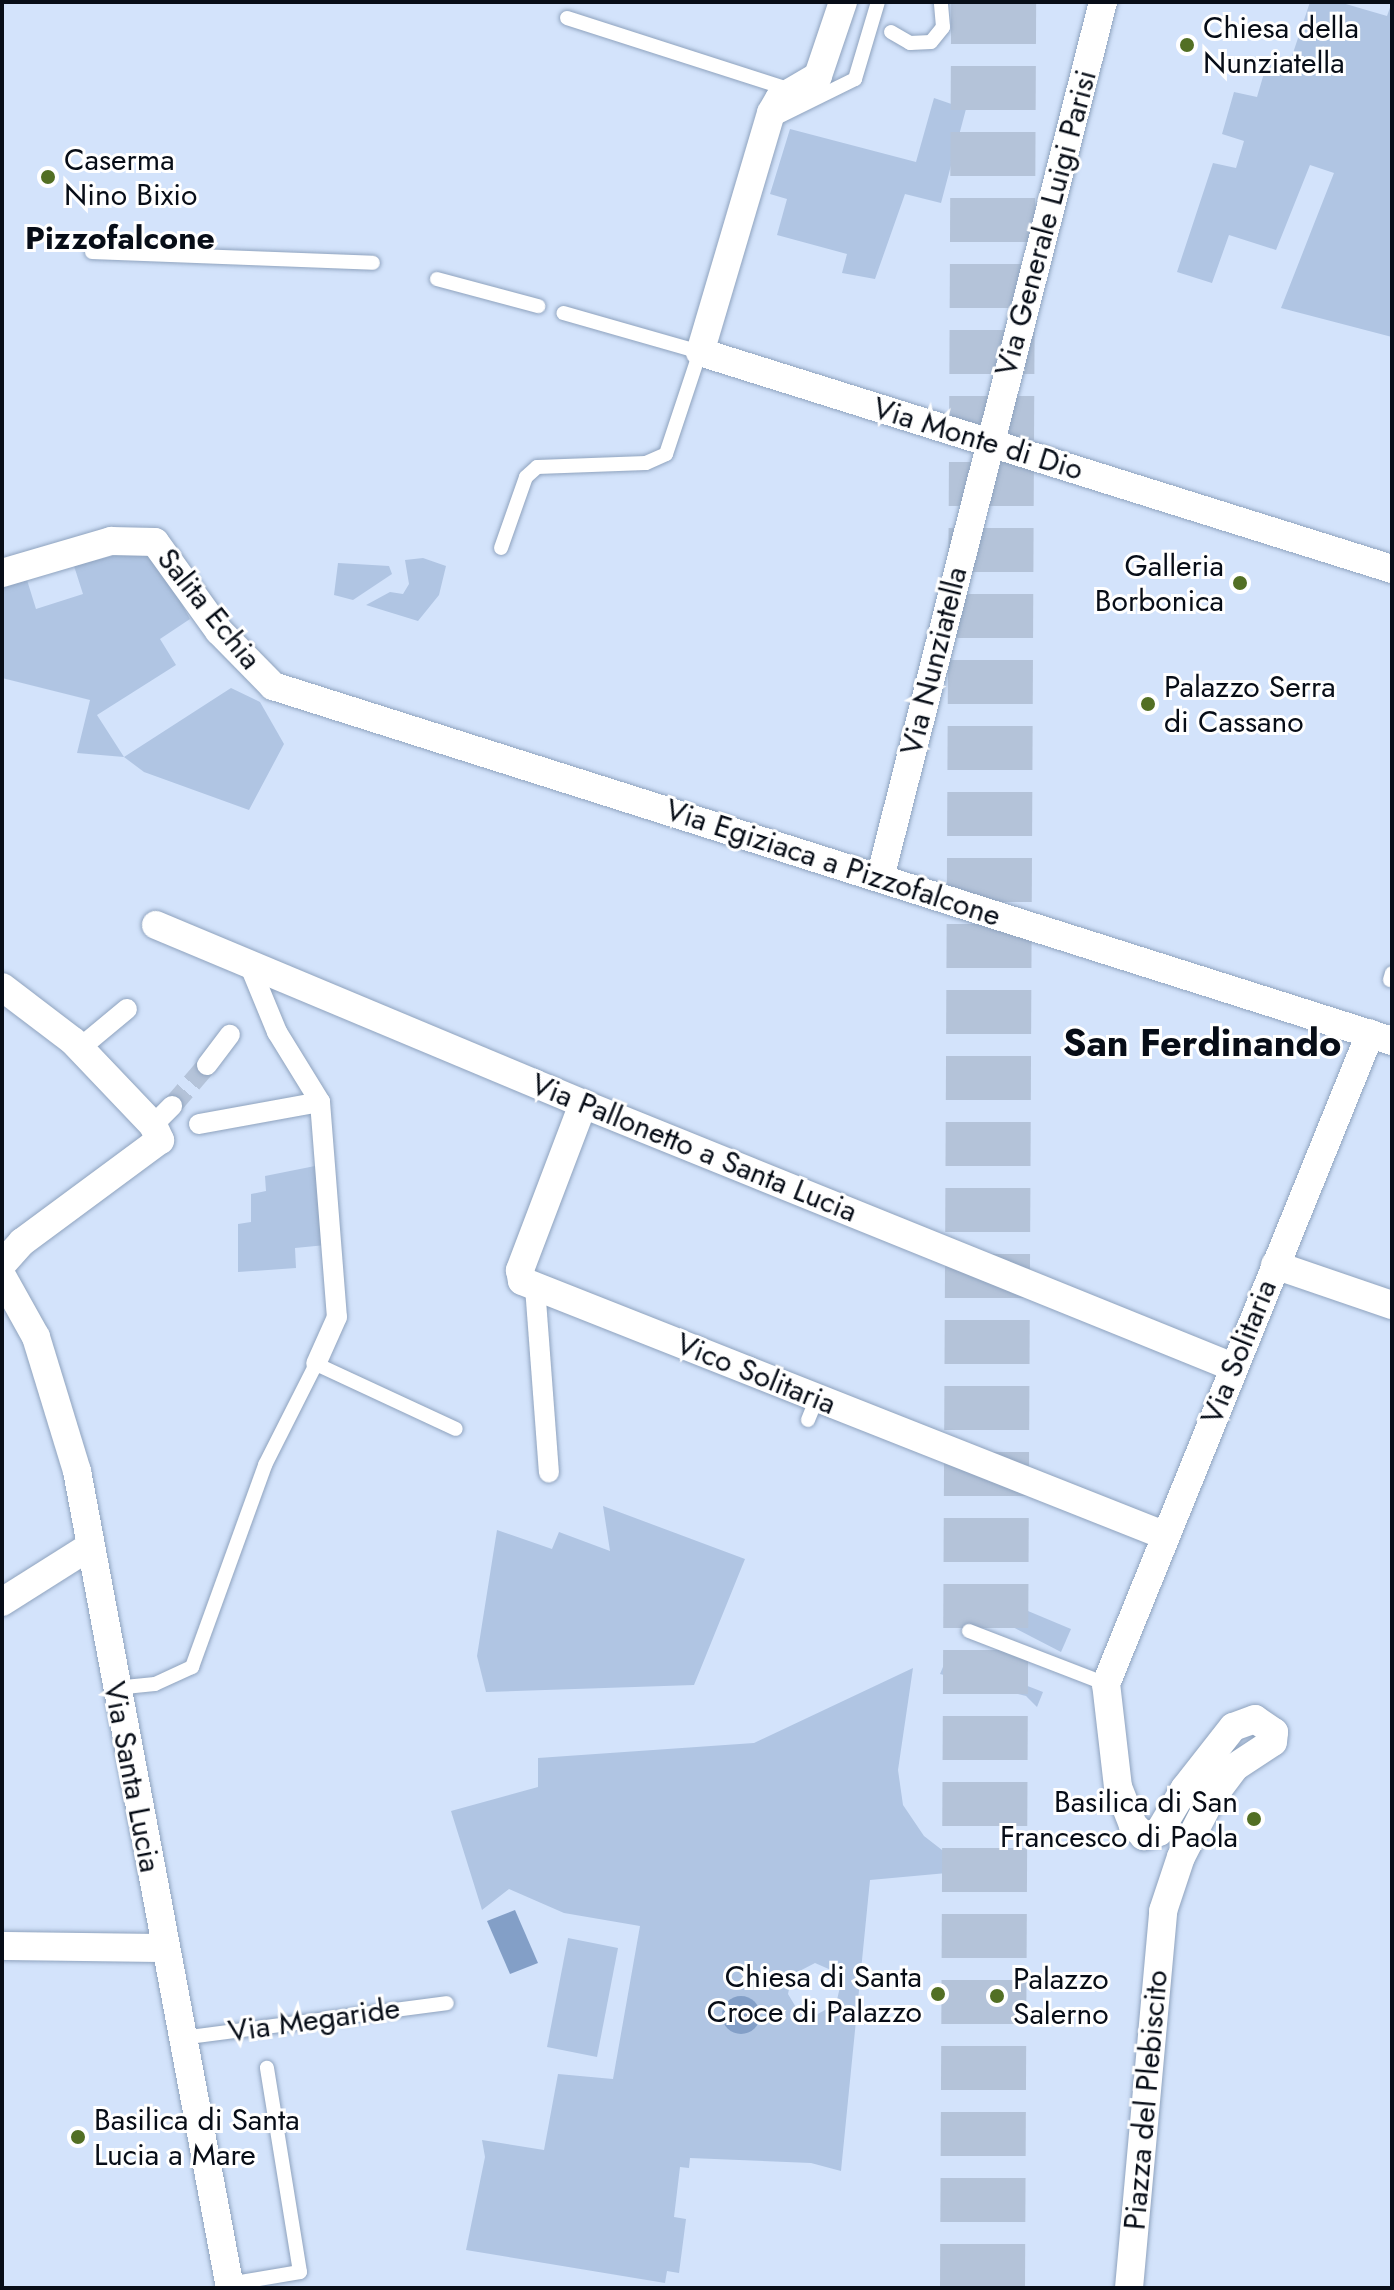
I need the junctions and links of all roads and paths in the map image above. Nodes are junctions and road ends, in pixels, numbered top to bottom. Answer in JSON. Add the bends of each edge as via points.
{"nodes":[{"id":1,"x":843,"y":2,"type":"edge"},
{"id":2,"x":878,"y":2,"type":"edge"},
{"id":3,"x":941,"y":2,"type":"edge"},
{"id":4,"x":1103,"y":2,"type":"edge"},
{"id":5,"x":567,"y":18,"type":"dead end"},
{"id":6,"x":891,"y":32,"type":"dead end"},
{"id":7,"x":794,"y":91,"type":"junction"},
{"id":8,"x":768,"y":122,"type":"junction"},
{"id":9,"x":92,"y":252,"type":"dead end"},
{"id":10,"x":373,"y":263,"type":"dead end"},
{"id":11,"x":437,"y":279,"type":"dead end"},
{"id":12,"x":538,"y":306,"type":"dead end"},
{"id":13,"x":563,"y":313,"type":"dead end"},
{"id":14,"x":700,"y":352,"type":"junction"},
{"id":15,"x":988,"y":443,"type":"junction"},
{"id":16,"x":501,"y":548,"type":"dead end"},
{"id":17,"x":1392,"y":569,"type":"edge"},
{"id":18,"x":2,"y":573,"type":"edge"},
{"id":19,"x":273,"y":686,"type":"joint"},
{"id":20,"x":880,"y":878,"type":"junction"},
{"id":21,"x":156,"y":925,"type":"dead end"},
{"id":22,"x":249,"y":964,"type":"junction"},
{"id":23,"x":2,"y":987,"type":"edge"},
{"id":24,"x":127,"y":1009,"type":"dead end"},
{"id":25,"x":1379,"y":1032,"type":"edge"},
{"id":26,"x":230,"y":1035,"type":"dead end"},
{"id":27,"x":80,"y":1048,"type":"junction"},
{"id":28,"x":207,"y":1065,"type":"tunnel mouth"},
{"id":29,"x":320,"y":1102,"type":"junction"},
{"id":30,"x":583,"y":1104,"type":"junction"},
{"id":31,"x":199,"y":1124,"type":"dead end"},
{"id":32,"x":2,"y":1264,"type":"edge"},
{"id":33,"x":1275,"y":1265,"type":"junction"},
{"id":34,"x":2,"y":1276,"type":"edge"},
{"id":35,"x":535,"y":1287,"type":"junction"},
{"id":36,"x":1392,"y":1305,"type":"edge"},
{"id":37,"x":316,"y":1364,"type":"junction"},
{"id":38,"x":1233,"y":1367,"type":"junction"},
{"id":39,"x":456,"y":1429,"type":"dead end"},
{"id":40,"x":549,"y":1472,"type":"dead end"},
{"id":41,"x":1164,"y":1535,"type":"junction"},
{"id":42,"x":89,"y":1547,"type":"junction"},
{"id":43,"x":2,"y":1602,"type":"edge"},
{"id":44,"x":969,"y":1631,"type":"dead end"},
{"id":45,"x":1107,"y":1678,"type":"junction"},
{"id":46,"x":115,"y":1688,"type":"junction"},
{"id":47,"x":2,"y":1946,"type":"edge"},
{"id":48,"x":164,"y":1948,"type":"junction"},
{"id":49,"x":447,"y":2003,"type":"dead end"},
{"id":50,"x":181,"y":2038,"type":"junction"},
{"id":51,"x":267,"y":2068,"type":"dead end"},
{"id":52,"x":230,"y":2286,"type":"edge"},
{"id":53,"x":1129,"y":2288,"type":"edge"}],
"edges":[{"from":1,"to":7,"type":"street","via":[[818,76]]},
{"from":2,"to":8,"type":"lane","via":[[858,75]]},
{"from":3,"to":6,"type":"lane","via":[[943,27],[924,44]]},
{"from":4,"to":15,"type":"street","name":"Via Generale Luigi Parisi"},
{"from":5,"to":7,"type":"lane"},
{"from":7,"to":8,"type":"street","via":[[774,105]]},
{"from":8,"to":14,"type":"street"},
{"from":9,"to":10,"type":"lane"},
{"from":11,"to":12,"type":"lane"},
{"from":13,"to":14,"type":"lane","name":"Via Monte di Dio"},
{"from":14,"to":15,"type":"street","name":"Via Monte di Dio"},
{"from":14,"to":16,"type":"lane","via":[[666,454],[656,461],[551,464],[532,471]]},
{"from":15,"to":17,"type":"street","name":"Via Monte di Dio"},
{"from":15,"to":20,"type":"street","name":"Via Nunziatella"},
{"from":18,"to":19,"type":"street","name":"Salita Echia","via":[[111,541],[155,542],[219,631]]},
{"from":19,"to":20,"type":"street","name":"Via Egiziaca a Pizzofalcone"},
{"from":20,"to":25,"type":"street","name":"Via Egiziaca a Pizzofalcone"},
{"from":21,"to":22,"type":"street","name":"Via Pallonetto a Santa Lucia"},
{"from":22,"to":29,"type":"street","via":[[277,1032]]},
{"from":22,"to":30,"type":"street","name":"Via Pallonetto a Santa Lucia"},
{"from":23,"to":27,"type":"street"},
{"from":24,"to":27,"type":"street"},
{"from":25,"to":33,"type":"street","name":"Via Solitaria"},
{"from":26,"to":28,"type":"street"},
{"from":27,"to":32,"type":"street","via":[[163,1116],[159,1144],[48,1222]]},
{"from":29,"to":31,"type":"street"},
{"from":29,"to":37,"type":"street","via":[[337,1317]]},
{"from":30,"to":35,"type":"street","via":[[520,1270],[522,1281]]},
{"from":30,"to":38,"type":"street","name":"Via Pallonetto a Santa Lucia"},
{"from":33,"to":36,"type":"street"},
{"from":33,"to":38,"type":"street","name":"Via Solitaria"},
{"from":34,"to":42,"type":"street","name":"Via Santa Lucia","via":[[30,1324],[50,1376],[77,1471]]},
{"from":35,"to":40,"type":"street"},
{"from":35,"to":41,"type":"street","name":"Vico Solitaria","via":[[812,1409]]},
{"from":37,"to":39,"type":"lane"},
{"from":37,"to":46,"type":"lane","via":[[265,1465],[192,1667],[155,1684]]},
{"from":38,"to":41,"type":"street","name":"Via Solitaria"},
{"from":41,"to":45,"type":"street","name":"Via Solitaria"},
{"from":42,"to":43,"type":"street"},
{"from":42,"to":46,"type":"street","name":"Via Santa Lucia"},
{"from":44,"to":45,"type":"lane"},
{"from":45,"to":53,"type":"street","name":"Piazza del Plebiscito","via":[[1118,1787],[1133,1825],[1144,1836],[1159,1832],[1185,1788],[1233,1727],[1255,1719],[1274,1732],[1273,1742],[1235,1767],[1211,1799],[1181,1857],[1163,1911]]},
{"from":46,"to":48,"type":"street","name":"Via Santa Lucia"},
{"from":47,"to":48,"type":"street"},
{"from":48,"to":50,"type":"street","name":"Via Santa Lucia"},
{"from":49,"to":50,"type":"lane","name":"Via Megaride"},
{"from":50,"to":52,"type":"street","name":"Via Santa Lucia"},
{"from":51,"to":52,"type":"lane","via":[[300,2272]]}]}
